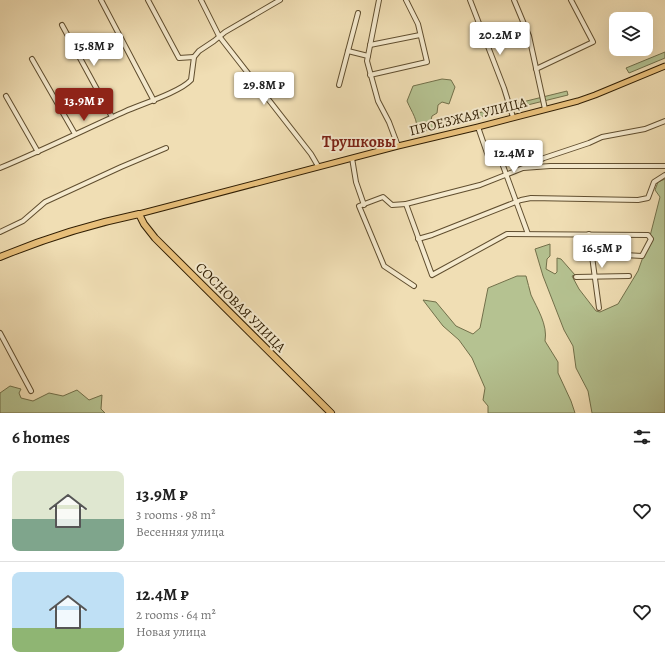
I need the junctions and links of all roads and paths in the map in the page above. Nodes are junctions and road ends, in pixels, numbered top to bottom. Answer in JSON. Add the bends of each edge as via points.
{"nodes":[{"id":1,"x":101,"y":0,"type":"edge"},
{"id":2,"x":148,"y":0,"type":"edge"},
{"id":3,"x":201,"y":0,"type":"edge"},
{"id":4,"x":280,"y":0,"type":"edge"},
{"id":5,"x":379,"y":0,"type":"edge"},
{"id":6,"x":406,"y":0,"type":"edge"},
{"id":7,"x":470,"y":0,"type":"edge"},
{"id":8,"x":514,"y":0,"type":"edge"},
{"id":9,"x":571,"y":0,"type":"edge"},
{"id":10,"x":358,"y":13,"type":"dead end"},
{"id":11,"x":62,"y":25,"type":"dead end"},
{"id":12,"x":420,"y":35,"type":"junction"},
{"id":13,"x":220,"y":37,"type":"junction"},
{"id":14,"x":370,"y":45,"type":"junction"},
{"id":15,"x":348,"y":51,"type":"junction"},
{"id":16,"x":368,"y":56,"type":"junction"},
{"id":17,"x":194,"y":57,"type":"junction"},
{"id":18,"x":32,"y":59,"type":"dead end"},
{"id":19,"x":665,"y":66,"type":"edge"},
{"id":20,"x":536,"y":70,"type":"junction"},
{"id":21,"x":370,"y":75,"type":"junction"},
{"id":22,"x":339,"y":85,"type":"dead end"},
{"id":23,"x":6,"y":96,"type":"dead end"},
{"id":24,"x":154,"y":101,"type":"junction"},
{"id":25,"x":545,"y":109,"type":"junction"},
{"id":26,"x":112,"y":117,"type":"junction"},
{"id":27,"x":513,"y":117,"type":"junction"},
{"id":28,"x":665,"y":121,"type":"edge"},
{"id":29,"x":478,"y":127,"type":"junction"},
{"id":30,"x":75,"y":134,"type":"junction"},
{"id":31,"x":398,"y":146,"type":"junction"},
{"id":32,"x":166,"y":148,"type":"dead end"},
{"id":33,"x":38,"y":152,"type":"junction"},
{"id":34,"x":352,"y":158,"type":"junction"},
{"id":35,"x":318,"y":166,"type":"junction"},
{"id":36,"x":665,"y":166,"type":"edge"},
{"id":37,"x":0,"y":168,"type":"edge"},
{"id":38,"x":523,"y":168,"type":"junction"},
{"id":39,"x":665,"y":174,"type":"edge"},
{"id":40,"x":506,"y":175,"type":"junction"},
{"id":41,"x":515,"y":202,"type":"junction"},
{"id":42,"x":406,"y":204,"type":"junction"},
{"id":43,"x":364,"y":205,"type":"junction"},
{"id":44,"x":140,"y":214,"type":"junction"},
{"id":45,"x":0,"y":232,"type":"edge"},
{"id":46,"x":528,"y":234,"type":"junction"},
{"id":47,"x":589,"y":234,"type":"junction"},
{"id":48,"x":418,"y":239,"type":"junction"},
{"id":49,"x":625,"y":255,"type":"dead end"},
{"id":50,"x":0,"y":257,"type":"edge"},
{"id":51,"x":629,"y":276,"type":"dead end"},
{"id":52,"x":576,"y":277,"type":"dead end"},
{"id":53,"x":595,"y":277,"type":"junction"},
{"id":54,"x":414,"y":286,"type":"dead end"},
{"id":55,"x":599,"y":308,"type":"dead end"},
{"id":56,"x":0,"y":333,"type":"edge"},
{"id":57,"x":31,"y":390,"type":"dead end"},
{"id":58,"x":331,"y":413,"type":"edge"}],
"edges":[{"from":1,"to":24,"type":"street"},
{"from":2,"to":17,"type":"street","via":[[179,58]]},
{"from":3,"to":13,"type":"street"},
{"from":4,"to":13,"type":"street"},
{"from":5,"to":14,"type":"street"},
{"from":6,"to":12,"type":"street","via":[[418,24]]},
{"from":7,"to":27,"type":"street"},
{"from":8,"to":20,"type":"street","via":[[529,36]]},
{"from":9,"to":20,"type":"street","via":[[594,42]]},
{"from":10,"to":15,"type":"street"},
{"from":11,"to":26,"type":"street"},
{"from":12,"to":14,"type":"street"},
{"from":12,"to":21,"type":"street","via":[[427,62]]},
{"from":13,"to":17,"type":"street"},
{"from":13,"to":35,"type":"street"},
{"from":14,"to":16,"type":"street"},
{"from":15,"to":16,"type":"street"},
{"from":15,"to":22,"type":"street"},
{"from":16,"to":21,"type":"street"},
{"from":17,"to":24,"type":"street","via":[[191,80]]},
{"from":18,"to":30,"type":"street"},
{"from":19,"to":25,"type":"main road","name":"ПРОЕЗЖАЯ УЛИЦА","via":[[595,95]]},
{"from":20,"to":25,"type":"street"},
{"from":21,"to":31,"type":"street","via":[[378,101]]},
{"from":23,"to":33,"type":"street"},
{"from":24,"to":26,"type":"street"},
{"from":25,"to":27,"type":"main road","name":"ПРОЕЗЖАЯ УЛИЦА"},
{"from":26,"to":30,"type":"street"},
{"from":27,"to":29,"type":"main road","name":"ПРОЕЗЖАЯ УЛИЦА"},
{"from":28,"to":38,"type":"street","via":[[645,129],[602,137]]},
{"from":29,"to":31,"type":"main road","name":"ПРОЕЗЖАЯ УЛИЦА"},
{"from":29,"to":40,"type":"street","via":[[488,156],[500,160]]},
{"from":30,"to":33,"type":"street"},
{"from":31,"to":34,"type":"main road","name":"ПРОЕЗЖАЯ УЛИЦА"},
{"from":32,"to":45,"type":"street","via":[[45,202],[23,221]]},
{"from":33,"to":37,"type":"street"},
{"from":34,"to":35,"type":"main road","name":"ПРОЕЗЖАЯ УЛИЦА"},
{"from":34,"to":43,"type":"street","via":[[356,182]]},
{"from":35,"to":44,"type":"main road","name":"ПРОЕЗЖАЯ УЛИЦА"},
{"from":36,"to":38,"type":"street"},
{"from":38,"to":40,"type":"street"},
{"from":39,"to":41,"type":"street","via":[[654,182],[648,198],[638,200],[530,198]]},
{"from":40,"to":41,"type":"street"},
{"from":40,"to":42,"type":"street","via":[[480,185]]},
{"from":41,"to":46,"type":"street"},
{"from":41,"to":48,"type":"street"},
{"from":42,"to":43,"type":"street","via":[[392,205],[383,197]]},
{"from":42,"to":48,"type":"street"},
{"from":43,"to":54,"type":"street","via":[[359,206],[384,266]]},
{"from":44,"to":50,"type":"highway","via":[[77,229]]},
{"from":44,"to":58,"type":"highway","name":"СОСНОВАЯ УЛИЦА","via":[[155,238]]},
{"from":46,"to":47,"type":"street"},
{"from":46,"to":48,"type":"street","via":[[508,234],[432,275]]},
{"from":47,"to":49,"type":"street","via":[[648,235],[650,239],[642,256]]},
{"from":47,"to":53,"type":"street"},
{"from":51,"to":53,"type":"street"},
{"from":52,"to":53,"type":"street"},
{"from":53,"to":55,"type":"street"},
{"from":56,"to":57,"type":"street"}]}
